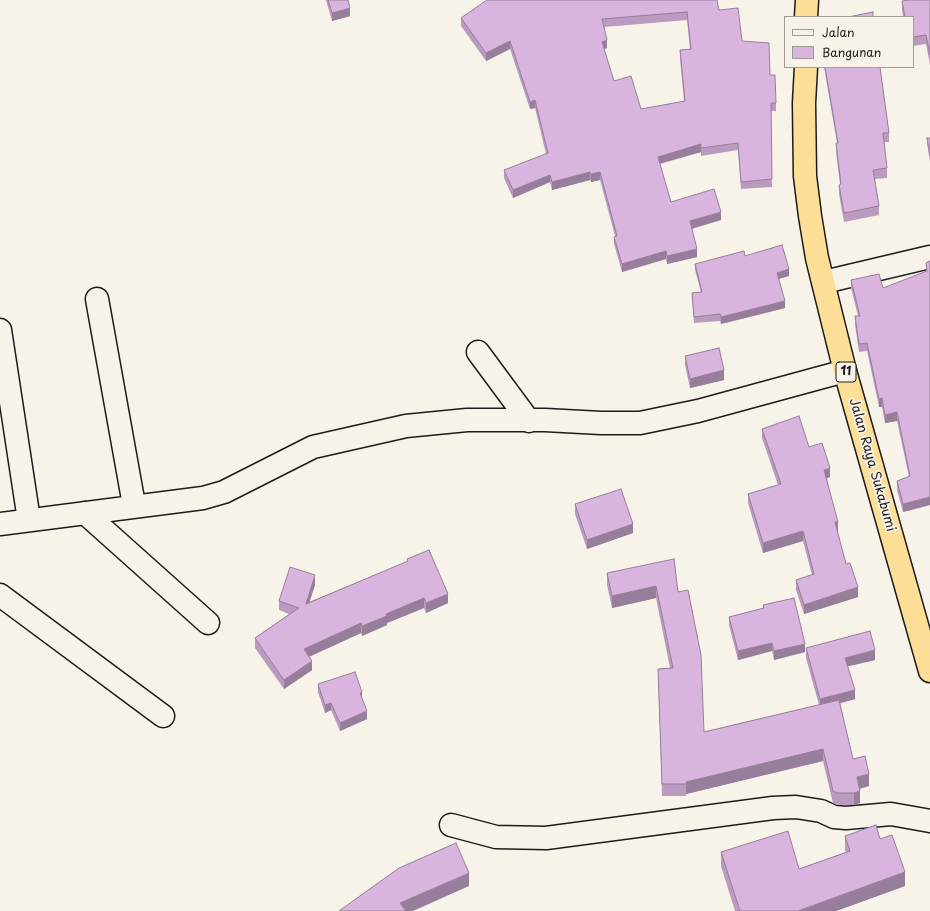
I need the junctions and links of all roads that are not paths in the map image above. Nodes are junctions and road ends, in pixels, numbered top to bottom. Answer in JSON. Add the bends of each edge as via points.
{"nodes":[{"id":1,"x":806,"y":0,"type":"edge"},
{"id":2,"x":806,"y":16,"type":"edge"},
{"id":3,"x":806,"y":68,"type":"edge"},
{"id":4,"x":930,"y":257,"type":"edge"},
{"id":5,"x":824,"y":282,"type":"junction"},
{"id":6,"x":97,"y":299,"type":"dead end"},
{"id":7,"x":0,"y":330,"type":"edge"},
{"id":8,"x":478,"y":352,"type":"dead end"},
{"id":9,"x":845,"y":371,"type":"junction"},
{"id":10,"x":529,"y":421,"type":"junction"},
{"id":11,"x":134,"y":505,"type":"junction"},
{"id":12,"x":85,"y":513,"type":"junction"},
{"id":13,"x":29,"y":520,"type":"junction"},
{"id":14,"x":0,"y":524,"type":"edge"},
{"id":15,"x":0,"y":595,"type":"edge"},
{"id":16,"x":208,"y":623,"type":"dead end"},
{"id":17,"x":930,"y":671,"type":"edge"},
{"id":18,"x":163,"y":716,"type":"dead end"},
{"id":19,"x":930,"y":822,"type":"edge"},
{"id":20,"x":451,"y":825,"type":"dead end"}],
"edges":[{"from":1,"to":2,"type":"highway"},
{"from":3,"to":5,"type":"highway","name":"Jalan Raya Sukabumi","number":"11","via":[[805,176],[817,258]]},
{"from":4,"to":5,"type":"street"},
{"from":5,"to":9,"type":"highway","name":"Jalan Raya Sukabumi","number":"11"},
{"from":6,"to":11,"type":"street"},
{"from":7,"to":13,"type":"street"},
{"from":8,"to":10,"type":"street"},
{"from":9,"to":10,"type":"street","via":[[698,411],[640,422]]},
{"from":9,"to":17,"type":"highway","name":"Jalan Raya Sukabumi","number":"11"},
{"from":10,"to":11,"type":"street","via":[[467,420],[406,426],[313,447],[224,492],[203,498]]},
{"from":11,"to":12,"type":"street"},
{"from":12,"to":13,"type":"street"},
{"from":12,"to":16,"type":"street"},
{"from":13,"to":14,"type":"street"},
{"from":15,"to":18,"type":"street"},
{"from":19,"to":20,"type":"street","via":[[890,814],[846,818],[796,807],[546,838],[496,837]]}]}
